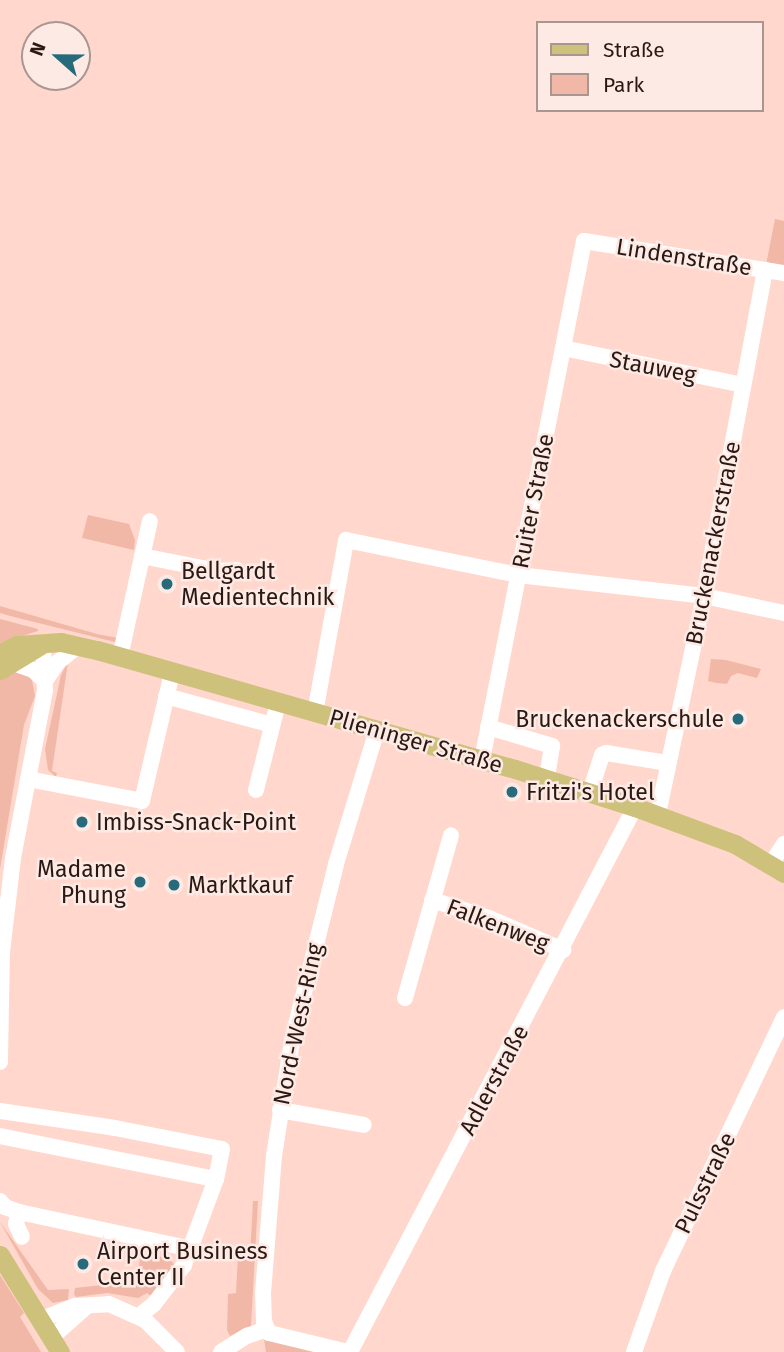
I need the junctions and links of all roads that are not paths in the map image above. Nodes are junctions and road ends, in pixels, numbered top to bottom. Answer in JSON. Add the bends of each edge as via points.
{"nodes":[{"id":1,"x":584,"y":242,"type":"joint"},
{"id":2,"x":765,"y":270,"type":"junction"},
{"id":3,"x":784,"y":273,"type":"edge"},
{"id":4,"x":563,"y":348,"type":"junction"},
{"id":5,"x":743,"y":384,"type":"junction"},
{"id":6,"x":150,"y":521,"type":"dead end"},
{"id":7,"x":142,"y":556,"type":"junction"},
{"id":8,"x":237,"y":570,"type":"dead end"},
{"id":9,"x":518,"y":575,"type":"junction"},
{"id":10,"x":704,"y":596,"type":"junction"},
{"id":11,"x":784,"y":612,"type":"edge"},
{"id":12,"x":43,"y":643,"type":"junction"},
{"id":13,"x":79,"y":645,"type":"junction"},
{"id":14,"x":120,"y":657,"type":"junction"},
{"id":15,"x":4,"y":662,"type":"edge"},
{"id":16,"x":172,"y":673,"type":"junction"},
{"id":17,"x":45,"y":681,"type":"junction"},
{"id":18,"x":166,"y":696,"type":"junction"},
{"id":19,"x":278,"y":703,"type":"junction"},
{"id":20,"x":315,"y":713,"type":"junction"},
{"id":21,"x":272,"y":725,"type":"junction"},
{"id":22,"x":488,"y":726,"type":"junction"},
{"id":23,"x":377,"y":730,"type":"junction"},
{"id":24,"x":482,"y":760,"type":"junction"},
{"id":25,"x":668,"y":764,"type":"junction"},
{"id":26,"x":547,"y":778,"type":"junction"},
{"id":27,"x":28,"y":779,"type":"junction"},
{"id":28,"x":256,"y":790,"type":"dead end"},
{"id":29,"x":590,"y":792,"type":"junction"},
{"id":30,"x":635,"y":807,"type":"junction"},
{"id":31,"x":657,"y":814,"type":"junction"},
{"id":32,"x":451,"y":835,"type":"dead end"},
{"id":33,"x":784,"y":845,"type":"edge"},
{"id":34,"x":778,"y":869,"type":"edge"},
{"id":35,"x":432,"y":900,"type":"junction"},
{"id":36,"x":562,"y":950,"type":"junction"},
{"id":37,"x":405,"y":998,"type":"dead end"},
{"id":38,"x":784,"y":1017,"type":"edge"},
{"id":39,"x":0,"y":1062,"type":"edge"},
{"id":40,"x":280,"y":1110,"type":"junction"},
{"id":41,"x":0,"y":1111,"type":"edge"},
{"id":42,"x":364,"y":1125,"type":"dead end"},
{"id":43,"x":0,"y":1136,"type":"edge"},
{"id":44,"x":216,"y":1180,"type":"junction"},
{"id":45,"x":0,"y":1202,"type":"edge"},
{"id":46,"x":19,"y":1212,"type":"junction"},
{"id":47,"x":22,"y":1237,"type":"dead end"},
{"id":48,"x":191,"y":1249,"type":"junction"},
{"id":49,"x":0,"y":1255,"type":"edge"},
{"id":50,"x":86,"y":1307,"type":"junction"},
{"id":51,"x":139,"y":1316,"type":"junction"},
{"id":52,"x":40,"y":1320,"type":"junction"},
{"id":53,"x":266,"y":1328,"type":"junction"},
{"id":54,"x":55,"y":1345,"type":"edge"},
{"id":55,"x":177,"y":1352,"type":"edge"},
{"id":56,"x":221,"y":1352,"type":"edge"},
{"id":57,"x":349,"y":1352,"type":"edge"},
{"id":58,"x":634,"y":1352,"type":"edge"}],
"edges":[{"from":1,"to":2,"type":"street","name":"Lindenstraße"},
{"from":1,"to":4,"type":"street","name":"Ruiter Straße"},
{"from":2,"to":3,"type":"street","name":"Lindenstraße"},
{"from":2,"to":5,"type":"street","name":"Bruckenackerstraße"},
{"from":4,"to":5,"type":"street","name":"Stauweg"},
{"from":4,"to":9,"type":"street","name":"Ruiter Straße"},
{"from":5,"to":10,"type":"street","name":"Bruckenackerstraße"},
{"from":6,"to":7,"type":"street"},
{"from":7,"to":8,"type":"street","via":[[217,571]]},
{"from":7,"to":14,"type":"street"},
{"from":9,"to":10,"type":"street"},
{"from":9,"to":20,"type":"street","via":[[346,540]]},
{"from":9,"to":22,"type":"street","name":"Ruiter Straße"},
{"from":10,"to":11,"type":"street"},
{"from":10,"to":25,"type":"street","name":"Bruckenackerstraße"},
{"from":12,"to":13,"type":"main road","name":"Plieninger Straße"},
{"from":12,"to":15,"type":"main road"},
{"from":12,"to":17,"type":"street"},
{"from":13,"to":14,"type":"main road","name":"Plieninger Straße"},
{"from":13,"to":17,"type":"street","via":[[58,662]]},
{"from":14,"to":16,"type":"main road","name":"Plieninger Straße"},
{"from":15,"to":17,"type":"street","via":[[33,670]]},
{"from":16,"to":18,"type":"street"},
{"from":16,"to":19,"type":"main road","name":"Plieninger Straße"},
{"from":17,"to":27,"type":"street"},
{"from":18,"to":21,"type":"street"},
{"from":18,"to":27,"type":"street","via":[[142,801]]},
{"from":19,"to":20,"type":"main road","name":"Plieninger Straße"},
{"from":19,"to":21,"type":"street"},
{"from":20,"to":23,"type":"main road","name":"Plieninger Straße"},
{"from":21,"to":28,"type":"street"},
{"from":22,"to":24,"type":"street","name":"Ruiter Straße"},
{"from":22,"to":26,"type":"street","via":[[552,746]]},
{"from":23,"to":24,"type":"main road","name":"Plieninger Straße"},
{"from":23,"to":40,"type":"street","name":"Nord-West-Ring","via":[[324,906]]},
{"from":24,"to":26,"type":"main road","name":"Plieninger Straße"},
{"from":25,"to":29,"type":"street","via":[[606,753]]},
{"from":25,"to":31,"type":"street","name":"Bruckenackerstraße"},
{"from":26,"to":29,"type":"main road","name":"Plieninger Straße"},
{"from":27,"to":39,"type":"street","via":[[2,952]]},
{"from":29,"to":30,"type":"main road","name":"Plieninger Straße"},
{"from":30,"to":31,"type":"main road","name":"Plieninger Straße"},
{"from":30,"to":36,"type":"street","name":"Adlerstraße"},
{"from":31,"to":34,"type":"main road","name":"Plieninger Straße","via":[[735,844]]},
{"from":32,"to":35,"type":"street","name":"Falkenweg"},
{"from":33,"to":34,"type":"street"},
{"from":35,"to":36,"type":"street","name":"Falkenweg","via":[[489,918]]},
{"from":35,"to":37,"type":"street","name":"Falkenweg"},
{"from":36,"to":57,"type":"street","name":"Adlerstraße"},
{"from":38,"to":58,"type":"street","name":"Pulsstraße","via":[[668,1260]]},
{"from":40,"to":42,"type":"street"},
{"from":40,"to":53,"type":"street","name":"Nord-West-Ring","via":[[265,1269]]},
{"from":41,"to":44,"type":"street","via":[[222,1149]]},
{"from":43,"to":44,"type":"street"},
{"from":44,"to":48,"type":"street"},
{"from":45,"to":46,"type":"street"},
{"from":46,"to":47,"type":"street","via":[[16,1224]]},
{"from":46,"to":48,"type":"street"},
{"from":48,"to":51,"type":"street","via":[[175,1279]]},
{"from":49,"to":52,"type":"main road"},
{"from":50,"to":51,"type":"street","via":[[109,1304]]},
{"from":50,"to":52,"type":"street","via":[[75,1306]]},
{"from":50,"to":54,"type":"street"},
{"from":51,"to":55,"type":"street"},
{"from":52,"to":54,"type":"main road"},
{"from":53,"to":56,"type":"street"},
{"from":53,"to":57,"type":"street","via":[[274,1335]]}]}
